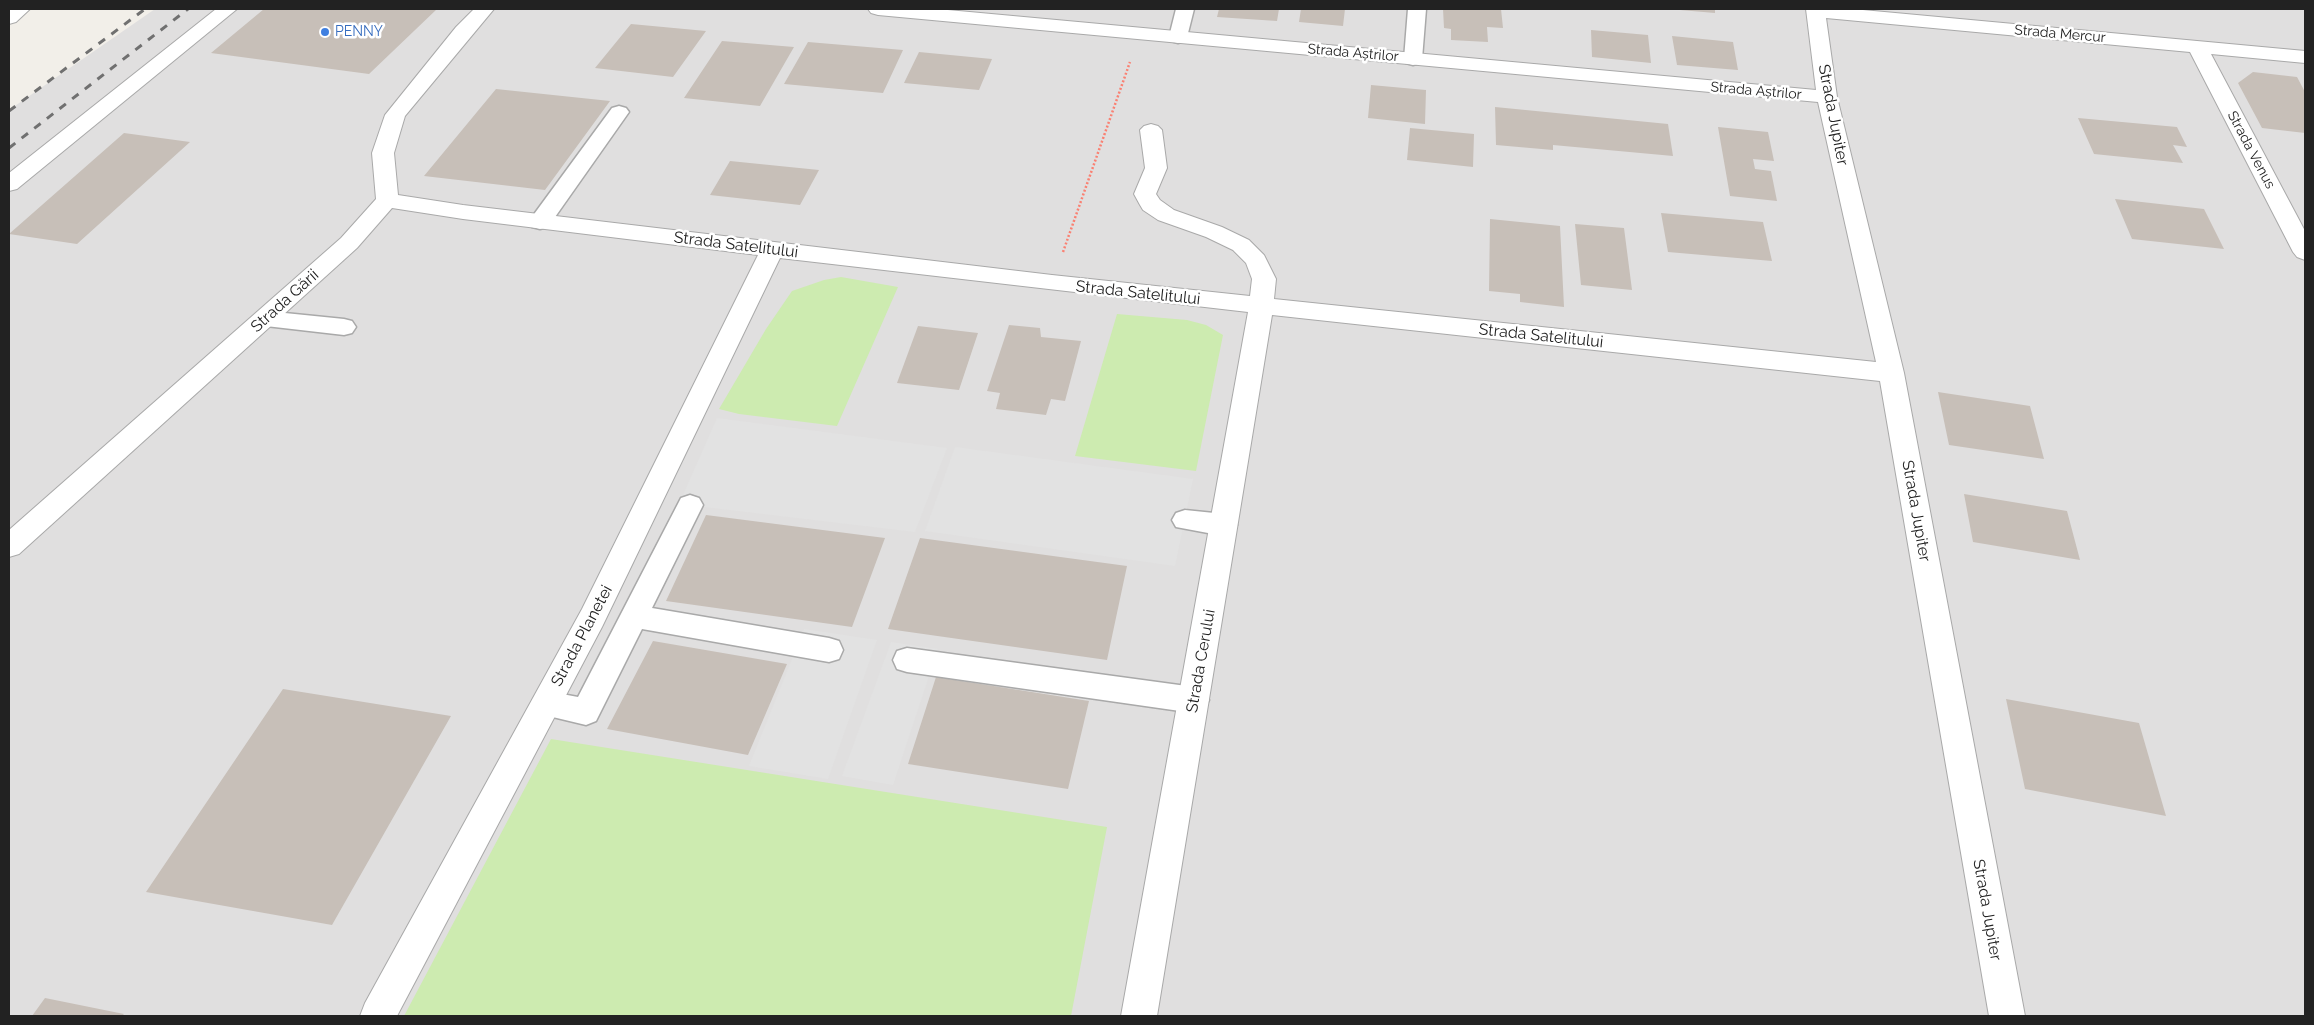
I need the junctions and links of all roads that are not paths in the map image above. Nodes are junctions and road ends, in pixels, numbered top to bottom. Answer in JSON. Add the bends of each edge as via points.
{"nodes":[{"id":1,"x":20,"y":9,"type":"edge"},
{"id":2,"x":227,"y":9,"type":"edge"},
{"id":3,"x":484,"y":9,"type":"edge"},
{"id":4,"x":878,"y":9,"type":"edge"},
{"id":5,"x":1185,"y":9,"type":"edge"},
{"id":6,"x":1417,"y":9,"type":"edge"},
{"id":7,"x":1815,"y":10,"type":"edge"},
{"id":8,"x":9,"y":18,"type":"edge"},
{"id":9,"x":1178,"y":36,"type":"junction"},
{"id":10,"x":2197,"y":47,"type":"junction"},
{"id":11,"x":2305,"y":56,"type":"edge"},
{"id":12,"x":1413,"y":59,"type":"junction"},
{"id":13,"x":1827,"y":97,"type":"junction"},
{"id":14,"x":619,"y":112,"type":"dead end"},
{"id":15,"x":1151,"y":130,"type":"dead end"},
{"id":16,"x":9,"y":184,"type":"edge"},
{"id":17,"x":387,"y":200,"type":"junction"},
{"id":18,"x":540,"y":222,"type":"junction"},
{"id":19,"x":774,"y":249,"type":"junction"},
{"id":20,"x":2305,"y":252,"type":"edge"},
{"id":21,"x":1261,"y":306,"type":"junction"},
{"id":22,"x":265,"y":319,"type":"junction"},
{"id":23,"x":344,"y":327,"type":"dead end"},
{"id":24,"x":1891,"y":374,"type":"junction"},
{"id":25,"x":690,"y":506,"type":"dead end"},
{"id":26,"x":1184,"y":520,"type":"dead end"},
{"id":27,"x":1224,"y":525,"type":"junction"},
{"id":28,"x":9,"y":546,"type":"edge"},
{"id":29,"x":634,"y":616,"type":"junction"},
{"id":30,"x":829,"y":650,"type":"dead end"},
{"id":31,"x":906,"y":660,"type":"dead end"},
{"id":32,"x":1194,"y":700,"type":"junction"},
{"id":33,"x":546,"y":704,"type":"junction"},
{"id":34,"x":378,"y":1016,"type":"edge"},
{"id":35,"x":1139,"y":1016,"type":"edge"},
{"id":36,"x":2007,"y":1016,"type":"edge"}],
"edges":[{"from":1,"to":8,"type":"street"},
{"from":2,"to":16,"type":"street"},
{"from":3,"to":17,"type":"street","via":[[395,114],[383,153]]},
{"from":4,"to":9,"type":"street","name":"Strada Aștrilor"},
{"from":5,"to":9,"type":"lane"},
{"from":6,"to":12,"type":"lane"},
{"from":7,"to":10,"type":"street","name":"Strada Mercur"},
{"from":7,"to":13,"type":"street","name":"Strada Jupiter"},
{"from":9,"to":12,"type":"street","name":"Strada Aștrilor"},
{"from":10,"to":11,"type":"street","name":"Strada Mercur"},
{"from":10,"to":20,"type":"street","name":"Strada Venus"},
{"from":12,"to":13,"type":"street","name":"Strada Aștrilor"},
{"from":13,"to":24,"type":"street","name":"Strada Jupiter"},
{"from":14,"to":18,"type":"lane"},
{"from":15,"to":21,"type":"street","name":"Strada Cerului","via":[[1156,168],[1144,194],[1151,205],[1166,215],[1241,245],[1256,260],[1264,279]]},
{"from":17,"to":18,"type":"street","name":"Strada Satelitului"},
{"from":17,"to":22,"type":"street","name":"Strada Gării","via":[[349,243]]},
{"from":18,"to":19,"type":"street","name":"Strada Satelitului"},
{"from":19,"to":21,"type":"street","name":"Strada Satelitului"},
{"from":19,"to":33,"type":"street","name":"Strada Planetei","via":[[592,618]]},
{"from":21,"to":24,"type":"street","name":"Strada Satelitului"},
{"from":21,"to":27,"type":"street","name":"Strada Cerului"},
{"from":22,"to":23,"type":"lane"},
{"from":22,"to":28,"type":"street","name":"Strada Gării"},
{"from":24,"to":36,"type":"street","name":"Strada Jupiter"},
{"from":25,"to":29,"type":"lane"},
{"from":26,"to":27,"type":"lane"},
{"from":27,"to":32,"type":"street","name":"Strada Cerului"},
{"from":29,"to":30,"type":"lane"},
{"from":29,"to":33,"type":"lane","via":[[586,712]]},
{"from":31,"to":32,"type":"lane"},
{"from":32,"to":35,"type":"street","name":"Strada Cerului"},
{"from":33,"to":34,"type":"street","name":"Strada Planetei"}]}
